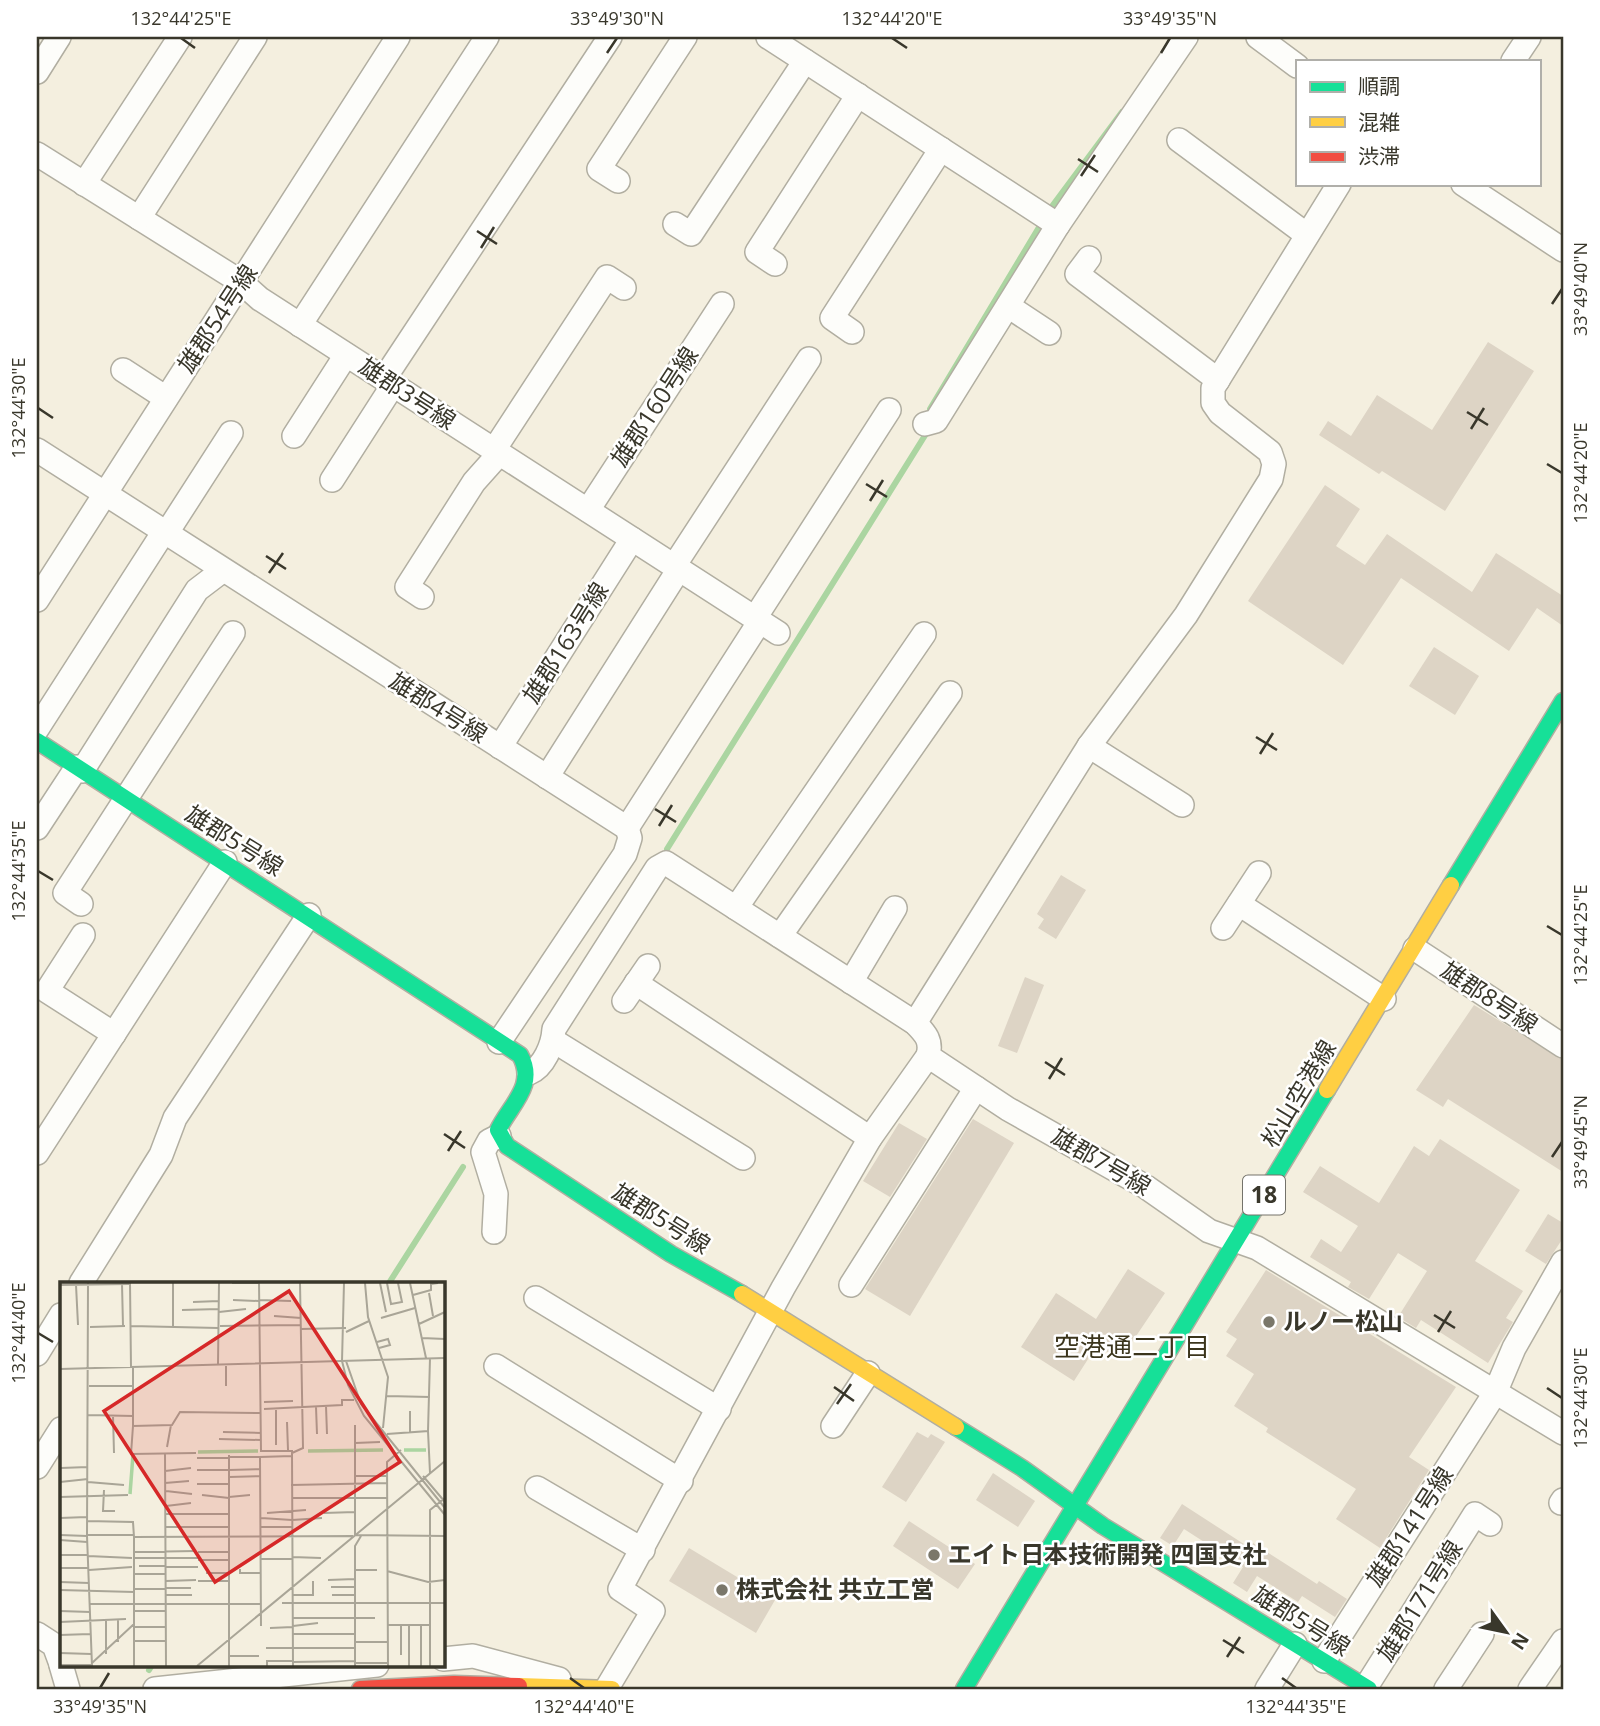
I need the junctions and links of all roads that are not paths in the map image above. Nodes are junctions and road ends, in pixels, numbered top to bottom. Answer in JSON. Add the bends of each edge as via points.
{"nodes":[{"id":1,"x":59,"y":37,"type":"edge"},
{"id":2,"x":180,"y":37,"type":"edge"},
{"id":3,"x":255,"y":37,"type":"edge"},
{"id":4,"x":398,"y":37,"type":"edge"},
{"id":5,"x":487,"y":37,"type":"edge"},
{"id":6,"x":610,"y":37,"type":"edge"},
{"id":7,"x":685,"y":37,"type":"edge"},
{"id":8,"x":768,"y":37,"type":"edge"},
{"id":9,"x":1186,"y":37,"type":"edge"},
{"id":10,"x":1258,"y":37,"type":"edge"},
{"id":11,"x":1526,"y":38,"type":"edge"},
{"id":12,"x":1514,"y":60,"type":"edge"},
{"id":13,"x":805,"y":61,"type":"junction"},
{"id":14,"x":1296,"y":65,"type":"edge"},
{"id":15,"x":37,"y":72,"type":"edge"},
{"id":16,"x":858,"y":95,"type":"junction"},
{"id":17,"x":1179,"y":140,"type":"dead end"},
{"id":18,"x":941,"y":149,"type":"junction"},
{"id":19,"x":37,"y":154,"type":"edge"},
{"id":20,"x":618,"y":181,"type":"dead end"},
{"id":21,"x":84,"y":184,"type":"junction"},
{"id":22,"x":1338,"y":186,"type":"edge"},
{"id":23,"x":1466,"y":186,"type":"edge"},
{"id":24,"x":139,"y":218,"type":"junction"},
{"id":25,"x":1052,"y":220,"type":"junction"},
{"id":26,"x":675,"y":224,"type":"dead end"},
{"id":27,"x":1307,"y":235,"type":"junction"},
{"id":28,"x":1563,"y":250,"type":"edge"},
{"id":29,"x":1089,"y":258,"type":"dead end"},
{"id":30,"x":775,"y":264,"type":"dead end"},
{"id":31,"x":241,"y":282,"type":"junction"},
{"id":32,"x":624,"y":288,"type":"dead end"},
{"id":33,"x":1008,"y":306,"type":"junction"},
{"id":34,"x":723,"y":314,"type":"dead end"},
{"id":35,"x":300,"y":325,"type":"junction"},
{"id":36,"x":852,"y":332,"type":"dead end"},
{"id":37,"x":1049,"y":333,"type":"dead end"},
{"id":38,"x":346,"y":355,"type":"junction"},
{"id":39,"x":809,"y":359,"type":"dead end"},
{"id":40,"x":123,"y":370,"type":"dead end"},
{"id":41,"x":1218,"y":380,"type":"junction"},
{"id":42,"x":389,"y":382,"type":"junction"},
{"id":43,"x":166,"y":398,"type":"junction"},
{"id":44,"x":889,"y":410,"type":"dead end"},
{"id":45,"x":931,"y":422,"type":"dead end"},
{"id":46,"x":231,"y":433,"type":"dead end"},
{"id":47,"x":294,"y":436,"type":"dead end"},
{"id":48,"x":37,"y":450,"type":"edge"},
{"id":49,"x":496,"y":452,"type":"junction"},
{"id":50,"x":332,"y":480,"type":"dead end"},
{"id":51,"x":105,"y":495,"type":"junction"},
{"id":52,"x":588,"y":510,"type":"junction"},
{"id":53,"x":164,"y":534,"type":"junction"},
{"id":54,"x":632,"y":538,"type":"junction"},
{"id":55,"x":677,"y":567,"type":"junction"},
{"id":56,"x":222,"y":571,"type":"junction"},
{"id":57,"x":422,"y":597,"type":"dead end"},
{"id":58,"x":37,"y":600,"type":"edge"},
{"id":59,"x":764,"y":624,"type":"junction"},
{"id":60,"x":233,"y":633,"type":"dead end"},
{"id":61,"x":924,"y":634,"type":"dead end"},
{"id":62,"x":1563,"y":701,"type":"edge"},
{"id":63,"x":950,"y":704,"type":"dead end"},
{"id":64,"x":37,"y":729,"type":"edge"},
{"id":65,"x":37,"y":741,"type":"edge"},
{"id":66,"x":1089,"y":746,"type":"junction"},
{"id":67,"x":500,"y":747,"type":"junction"},
{"id":68,"x":80,"y":769,"type":"junction"},
{"id":69,"x":547,"y":777,"type":"junction"},
{"id":70,"x":127,"y":800,"type":"junction"},
{"id":71,"x":1182,"y":805,"type":"dead end"},
{"id":72,"x":37,"y":828,"type":"edge"},
{"id":73,"x":627,"y":828,"type":"junction"},
{"id":74,"x":225,"y":862,"type":"junction"},
{"id":75,"x":1259,"y":873,"type":"dead end"},
{"id":76,"x":81,"y":904,"type":"dead end"},
{"id":77,"x":1239,"y":904,"type":"junction"},
{"id":78,"x":736,"y":908,"type":"junction"},
{"id":79,"x":895,"y":908,"type":"dead end"},
{"id":80,"x":309,"y":915,"type":"junction"},
{"id":81,"x":1223,"y":929,"type":"dead end"},
{"id":82,"x":780,"y":936,"type":"junction"},
{"id":83,"x":1415,"y":949,"type":"junction"},
{"id":84,"x":81,"y":951,"type":"dead end"},
{"id":85,"x":851,"y":982,"type":"junction"},
{"id":86,"x":636,"y":983,"type":"dead end"},
{"id":87,"x":1384,"y":999,"type":"junction"},
{"id":88,"x":915,"y":1023,"type":"junction"},
{"id":89,"x":114,"y":1034,"type":"junction"},
{"id":90,"x":554,"y":1041,"type":"junction"},
{"id":91,"x":499,"y":1042,"type":"junction"},
{"id":92,"x":1563,"y":1046,"type":"edge"},
{"id":93,"x":928,"y":1056,"type":"junction"},
{"id":94,"x":529,"y":1073,"type":"junction"},
{"id":95,"x":976,"y":1088,"type":"junction"},
{"id":96,"x":499,"y":1136,"type":"junction"},
{"id":97,"x":870,"y":1138,"type":"junction"},
{"id":98,"x":37,"y":1153,"type":"edge"},
{"id":99,"x":743,"y":1158,"type":"dead end"},
{"id":100,"x":494,"y":1232,"type":"dead end"},
{"id":101,"x":1236,"y":1241,"type":"junction"},
{"id":102,"x":1563,"y":1262,"type":"edge"},
{"id":103,"x":82,"y":1282,"type":"edge"},
{"id":104,"x":851,"y":1286,"type":"dead end"},
{"id":105,"x":536,"y":1298,"type":"dead end"},
{"id":106,"x":771,"y":1311,"type":"junction"},
{"id":107,"x":60,"y":1317,"type":"edge"},
{"id":108,"x":46,"y":1342,"type":"edge"},
{"id":109,"x":496,"y":1366,"type":"dead end"},
{"id":110,"x":868,"y":1373,"type":"junction"},
{"id":111,"x":1495,"y":1393,"type":"junction"},
{"id":112,"x":719,"y":1409,"type":"junction"},
{"id":113,"x":833,"y":1426,"type":"dead end"},
{"id":114,"x":60,"y":1431,"type":"edge"},
{"id":115,"x":1563,"y":1433,"type":"edge"},
{"id":116,"x":37,"y":1467,"type":"edge"},
{"id":117,"x":681,"y":1481,"type":"junction"},
{"id":118,"x":537,"y":1488,"type":"dead end"},
{"id":119,"x":1074,"y":1504,"type":"junction"},
{"id":120,"x":1483,"y":1519,"type":"dead end"},
{"id":121,"x":643,"y":1550,"type":"junction"},
{"id":122,"x":37,"y":1634,"type":"edge"},
{"id":123,"x":1482,"y":1634,"type":"dead end"},
{"id":124,"x":1563,"y":1641,"type":"edge"},
{"id":125,"x":1295,"y":1643,"type":"junction"},
{"id":126,"x":444,"y":1659,"type":"edge"},
{"id":127,"x":60,"y":1661,"type":"edge"},
{"id":128,"x":1324,"y":1661,"type":"junction"},
{"id":129,"x":62,"y":1666,"type":"edge"},
{"id":130,"x":357,"y":1666,"type":"edge"},
{"id":131,"x":215,"y":1673,"type":"edge"},
{"id":132,"x":602,"y":1688,"type":"edge"},
{"id":133,"x":1368,"y":1688,"type":"edge"},
{"id":134,"x":68,"y":1689,"type":"edge"},
{"id":135,"x":155,"y":1689,"type":"edge"},
{"id":136,"x":360,"y":1689,"type":"edge"},
{"id":137,"x":964,"y":1689,"type":"edge"},
{"id":138,"x":1267,"y":1689,"type":"edge"},
{"id":139,"x":1446,"y":1689,"type":"edge"},
{"id":140,"x":1530,"y":1689,"type":"edge"}],
"edges":[{"from":1,"to":15,"type":"street"},
{"from":2,"to":21,"type":"street"},
{"from":3,"to":24,"type":"street"},
{"from":4,"to":31,"type":"street","name":"雄郡54号線"},
{"from":5,"to":35,"type":"street","via":[[463,92]]},
{"from":6,"to":42,"type":"street"},
{"from":7,"to":20,"type":"street","via":[[661,89],[600,169]]},
{"from":8,"to":13,"type":"street"},
{"from":9,"to":25,"type":"street"},
{"from":10,"to":14,"type":"street"},
{"from":11,"to":12,"type":"street"},
{"from":13,"to":16,"type":"street"},
{"from":13,"to":26,"type":"street","via":[[736,149],[691,234]]},
{"from":16,"to":18,"type":"street"},
{"from":16,"to":30,"type":"street","via":[[757,252]]},
{"from":17,"to":27,"type":"street"},
{"from":18,"to":25,"type":"street"},
{"from":18,"to":36,"type":"street","via":[[894,242],[832,318]]},
{"from":19,"to":21,"type":"street","name":"雄郡3号線"},
{"from":21,"to":24,"type":"street","name":"雄郡3号線"},
{"from":22,"to":27,"type":"street"},
{"from":23,"to":28,"type":"street"},
{"from":24,"to":31,"type":"street","name":"雄郡3号線"},
{"from":25,"to":33,"type":"street"},
{"from":27,"to":41,"type":"street"},
{"from":29,"to":41,"type":"street","via":[[1077,274],[1130,301]]},
{"from":31,"to":35,"type":"street","name":"雄郡3号線"},
{"from":31,"to":43,"type":"street","name":"雄郡54号線"},
{"from":32,"to":49,"type":"street","via":[[607,277],[567,356]]},
{"from":33,"to":37,"type":"street"},
{"from":33,"to":45,"type":"street"},
{"from":34,"to":52,"type":"street","name":"雄郡160号線","via":[[654,425]]},
{"from":35,"to":38,"type":"street","name":"雄郡3号線"},
{"from":38,"to":42,"type":"street","name":"雄郡3号線"},
{"from":38,"to":47,"type":"street"},
{"from":39,"to":55,"type":"street"},
{"from":40,"to":43,"type":"street"},
{"from":41,"to":66,"type":"street","via":[[1213,403],[1270,452],[1274,464],[1271,479],[1186,615]]},
{"from":42,"to":49,"type":"street","name":"雄郡3号線"},
{"from":42,"to":50,"type":"street"},
{"from":43,"to":51,"type":"street","name":"雄郡54号線"},
{"from":44,"to":59,"type":"street"},
{"from":46,"to":53,"type":"street"},
{"from":48,"to":51,"type":"street","name":"雄郡4号線"},
{"from":49,"to":52,"type":"street","name":"雄郡3号線"},
{"from":49,"to":57,"type":"street","via":[[407,587]]},
{"from":51,"to":53,"type":"street","name":"雄郡4号線"},
{"from":51,"to":58,"type":"street","name":"雄郡54号線"},
{"from":52,"to":54,"type":"street","name":"雄郡3号線"},
{"from":53,"to":56,"type":"street","name":"雄郡4号線"},
{"from":53,"to":64,"type":"street"},
{"from":54,"to":55,"type":"street","name":"雄郡3号線"},
{"from":54,"to":67,"type":"street","name":"雄郡163号線"},
{"from":55,"to":59,"type":"street","name":"雄郡3号線"},
{"from":55,"to":69,"type":"street"},
{"from":56,"to":67,"type":"street","name":"雄郡4号線"},
{"from":56,"to":68,"type":"street","via":[[197,590]]},
{"from":59,"to":73,"type":"street"},
{"from":60,"to":70,"type":"street"},
{"from":61,"to":78,"type":"street"},
{"from":62,"to":83,"type":"street","name":"松山空港線","number":"18"},
{"from":63,"to":82,"type":"street"},
{"from":65,"to":68,"type":"street","name":"雄郡5号線"},
{"from":66,"to":71,"type":"street"},
{"from":66,"to":88,"type":"street"},
{"from":67,"to":69,"type":"street","name":"雄郡4号線"},
{"from":68,"to":70,"type":"street","name":"雄郡5号線"},
{"from":68,"to":72,"type":"street"},
{"from":69,"to":73,"type":"street","name":"雄郡4号線"},
{"from":70,"to":74,"type":"street","name":"雄郡5号線"},
{"from":70,"to":76,"type":"street","via":[[65,893]]},
{"from":73,"to":91,"type":"street","via":[[630,838],[625,854]]},
{"from":74,"to":80,"type":"street","name":"雄郡5号線"},
{"from":74,"to":89,"type":"street"},
{"from":75,"to":77,"type":"street"},
{"from":77,"to":81,"type":"street"},
{"from":77,"to":87,"type":"street"},
{"from":78,"to":82,"type":"street"},
{"from":78,"to":90,"type":"street","via":[[666,863],[657,868],[554,1030]]},
{"from":79,"to":85,"type":"street"},
{"from":80,"to":91,"type":"street","name":"雄郡5号線"},
{"from":80,"to":103,"type":"street","via":[[175,1118],[161,1155]]},
{"from":82,"to":85,"type":"street"},
{"from":83,"to":87,"type":"street","name":"松山空港線","number":"18"},
{"from":83,"to":92,"type":"street","name":"雄郡8号線"},
{"from":84,"to":89,"type":"street","via":[[47,990]]},
{"from":85,"to":88,"type":"street"},
{"from":86,"to":97,"type":"street"},
{"from":87,"to":101,"type":"street","name":"松山空港線","number":"18"},
{"from":88,"to":93,"type":"street","via":[[926,1034]]},
{"from":89,"to":98,"type":"street"},
{"from":90,"to":94,"type":"street","via":[[536,1070]]},
{"from":90,"to":99,"type":"street"},
{"from":91,"to":94,"type":"street","name":"雄郡5号線","via":[[520,1055]]},
{"from":93,"to":95,"type":"street","name":"雄郡7号線"},
{"from":93,"to":97,"type":"street"},
{"from":94,"to":96,"type":"street"},
{"from":95,"to":101,"type":"street","name":"雄郡7号線","via":[[1146,1188],[1209,1231]]},
{"from":95,"to":104,"type":"street"},
{"from":96,"to":100,"type":"street","via":[[489,1141],[483,1152],[496,1194]]},
{"from":96,"to":106,"type":"street","name":"雄郡5号線","via":[[506,1146],[671,1254]]},
{"from":97,"to":106,"type":"street"},
{"from":101,"to":111,"type":"street","name":"雄郡7号線","via":[[1257,1248]]},
{"from":101,"to":119,"type":"street","name":"松山空港線","number":"18"},
{"from":102,"to":111,"type":"street","name":"雄郡141号線","via":[[1514,1348]]},
{"from":105,"to":112,"type":"street"},
{"from":106,"to":110,"type":"street","name":"雄郡5号線"},
{"from":106,"to":112,"type":"street"},
{"from":107,"to":108,"type":"street"},
{"from":109,"to":117,"type":"street","via":[[521,1371]]},
{"from":110,"to":113,"type":"street"},
{"from":110,"to":119,"type":"street","name":"雄郡5号線"},
{"from":111,"to":115,"type":"street","name":"雄郡7号線"},
{"from":111,"to":128,"type":"street","name":"雄郡141号線"},
{"from":112,"to":117,"type":"street"},
{"from":114,"to":116,"type":"street"},
{"from":117,"to":121,"type":"street"},
{"from":118,"to":121,"type":"street"},
{"from":119,"to":125,"type":"street","name":"雄郡5号線","via":[[1103,1527]]},
{"from":119,"to":137,"type":"street","name":"松山空港線","number":"18"},
{"from":120,"to":133,"type":"street","name":"雄郡171号線"},
{"from":121,"to":132,"type":"street","via":[[620,1589],[653,1611]]},
{"from":122,"to":127,"type":"street","via":[[54,1645]]},
{"from":123,"to":139,"type":"street"},
{"from":124,"to":140,"type":"street"},
{"from":125,"to":128,"type":"street","name":"雄郡5号線"},
{"from":125,"to":138,"type":"street"},
{"from":126,"to":132,"type":"street","via":[[473,1656]]},
{"from":128,"to":133,"type":"street","name":"雄郡5号線"},
{"from":129,"to":134,"type":"street"},
{"from":130,"to":131,"type":"street"},
{"from":131,"to":135,"type":"street"},
{"from":132,"to":136,"type":"street","via":[[454,1684]]}]}
